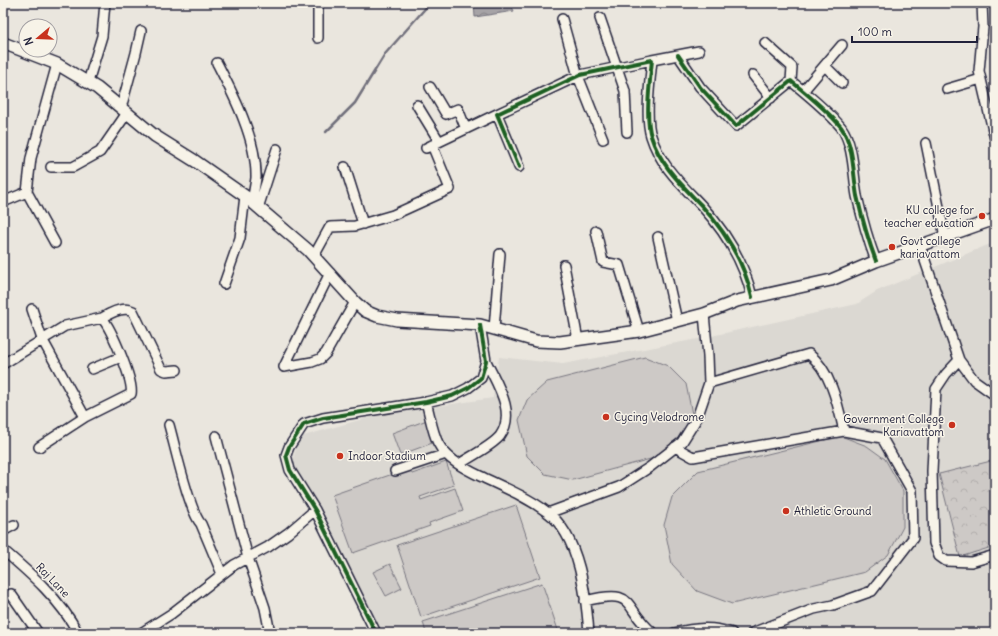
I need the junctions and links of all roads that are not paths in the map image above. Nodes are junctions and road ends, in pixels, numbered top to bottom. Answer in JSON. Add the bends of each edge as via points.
{"nodes":[{"id":1,"x":105,"y":3,"type":"edge"},
{"id":2,"x":318,"y":3,"type":"edge"},
{"id":3,"x":982,"y":3,"type":"edge"},
{"id":4,"x":600,"y":18,"type":"dead end"},
{"id":5,"x":562,"y":19,"type":"dead end"},
{"id":6,"x":141,"y":31,"type":"dead end"},
{"id":7,"x":318,"y":38,"type":"dead end"},
{"id":8,"x":3,"y":43,"type":"edge"},
{"id":9,"x":765,"y":43,"type":"dead end"},
{"id":10,"x":842,"y":45,"type":"dead end"},
{"id":11,"x":699,"y":51,"type":"dead end"},
{"id":12,"x":678,"y":55,"type":"junction"},
{"id":13,"x":652,"y":60,"type":"junction"},
{"id":14,"x":216,"y":63,"type":"dead end"},
{"id":15,"x":56,"y":64,"type":"junction"},
{"id":16,"x":825,"y":66,"type":"junction"},
{"id":17,"x":617,"y":68,"type":"junction"},
{"id":18,"x":753,"y":75,"type":"dead end"},
{"id":19,"x":578,"y":76,"type":"junction"},
{"id":20,"x":981,"y":79,"type":"junction"},
{"id":21,"x":791,"y":81,"type":"junction"},
{"id":22,"x":88,"y":82,"type":"junction"},
{"id":23,"x":842,"y":83,"type":"dead end"},
{"id":24,"x":430,"y":87,"type":"dead end"},
{"id":25,"x":947,"y":89,"type":"dead end"},
{"id":26,"x":804,"y":91,"type":"junction"},
{"id":27,"x":771,"y":98,"type":"junction"},
{"id":28,"x":417,"y":105,"type":"dead end"},
{"id":29,"x":124,"y":111,"type":"junction"},
{"id":30,"x":497,"y":114,"type":"junction"},
{"id":31,"x":466,"y":129,"type":"junction"},
{"id":32,"x":627,"y":132,"type":"dead end"},
{"id":33,"x":603,"y":139,"type":"dead end"},
{"id":34,"x":995,"y":139,"type":"edge"},
{"id":35,"x":926,"y":143,"type":"dead end"},
{"id":36,"x":432,"y":145,"type":"junction"},
{"id":37,"x":277,"y":149,"type":"dead end"},
{"id":38,"x":51,"y":167,"type":"dead end"},
{"id":39,"x":519,"y":167,"type":"dead end"},
{"id":40,"x":345,"y":168,"type":"dead end"},
{"id":41,"x":27,"y":192,"type":"junction"},
{"id":42,"x":3,"y":202,"type":"edge"},
{"id":43,"x":252,"y":202,"type":"junction"},
{"id":44,"x":995,"y":219,"type":"edge"},
{"id":45,"x":363,"y":224,"type":"junction"},
{"id":46,"x":596,"y":231,"type":"dead end"},
{"id":47,"x":658,"y":237,"type":"dead end"},
{"id":48,"x":945,"y":237,"type":"junction"},
{"id":49,"x":55,"y":243,"type":"dead end"},
{"id":50,"x":920,"y":246,"type":"junction"},
{"id":51,"x":500,"y":254,"type":"dead end"},
{"id":52,"x":314,"y":256,"type":"junction"},
{"id":53,"x":876,"y":261,"type":"junction"},
{"id":54,"x":564,"y":265,"type":"dead end"},
{"id":55,"x":330,"y":273,"type":"junction"},
{"id":56,"x":224,"y":284,"type":"dead end"},
{"id":57,"x":752,"y":297,"type":"junction"},
{"id":58,"x":355,"y":302,"type":"junction"},
{"id":59,"x":32,"y":309,"type":"dead end"},
{"id":60,"x":704,"y":314,"type":"junction"},
{"id":61,"x":102,"y":318,"type":"junction"},
{"id":62,"x":677,"y":321,"type":"junction"},
{"id":63,"x":480,"y":325,"type":"junction"},
{"id":64,"x":494,"y":329,"type":"junction"},
{"id":65,"x":639,"y":331,"type":"junction"},
{"id":66,"x":42,"y":339,"type":"junction"},
{"id":67,"x":578,"y":340,"type":"junction"},
{"id":68,"x":121,"y":357,"type":"junction"},
{"id":69,"x":959,"y":360,"type":"junction"},
{"id":70,"x":486,"y":361,"type":"junction"},
{"id":71,"x":3,"y":364,"type":"edge"},
{"id":72,"x":92,"y":369,"type":"dead end"},
{"id":73,"x":177,"y":370,"type":"dead end"},
{"id":74,"x":709,"y":383,"type":"junction"},
{"id":75,"x":995,"y":395,"type":"edge"},
{"id":76,"x":426,"y":402,"type":"junction"},
{"id":77,"x":85,"y":417,"type":"junction"},
{"id":78,"x":169,"y":425,"type":"dead end"},
{"id":79,"x":844,"y":431,"type":"junction"},
{"id":80,"x":216,"y":436,"type":"dead end"},
{"id":81,"x":39,"y":447,"type":"dead end"},
{"id":82,"x":675,"y":447,"type":"junction"},
{"id":83,"x":446,"y":454,"type":"junction"},
{"id":84,"x":459,"y":464,"type":"junction"},
{"id":85,"x":395,"y":471,"type":"dead end"},
{"id":86,"x":315,"y":510,"type":"junction"},
{"id":87,"x":548,"y":513,"type":"junction"},
{"id":88,"x":14,"y":525,"type":"dead end"},
{"id":89,"x":3,"y":531,"type":"edge"},
{"id":90,"x":3,"y":550,"type":"edge"},
{"id":91,"x":995,"y":556,"type":"edge"},
{"id":92,"x":248,"y":558,"type":"junction"},
{"id":93,"x":222,"y":574,"type":"junction"},
{"id":94,"x":11,"y":594,"type":"dead end"},
{"id":95,"x":585,"y":601,"type":"junction"},
{"id":96,"x":38,"y":633,"type":"edge"},
{"id":97,"x":78,"y":633,"type":"edge"},
{"id":98,"x":141,"y":633,"type":"edge"},
{"id":99,"x":270,"y":633,"type":"edge"},
{"id":100,"x":376,"y":633,"type":"edge"},
{"id":101,"x":589,"y":633,"type":"edge"},
{"id":102,"x":653,"y":633,"type":"edge"},
{"id":103,"x":674,"y":633,"type":"edge"},
{"id":104,"x":732,"y":633,"type":"edge"},
{"id":105,"x":752,"y":633,"type":"edge"}],
"edges":[{"from":1,"to":22,"type":"street","via":[[102,36]]},
{"from":2,"to":7,"type":"street"},
{"from":3,"to":20,"type":"street","via":[[983,27],[979,71]]},
{"from":4,"to":17,"type":"street"},
{"from":5,"to":19,"type":"street"},
{"from":6,"to":29,"type":"street"},
{"from":8,"to":15,"type":"main road"},
{"from":9,"to":21,"type":"street","via":[[792,67]]},
{"from":10,"to":16,"type":"street"},
{"from":11,"to":12,"type":"street"},
{"from":12,"to":13,"type":"street"},
{"from":12,"to":27,"type":"street","via":[[700,87],[736,126]]},
{"from":13,"to":17,"type":"street"},
{"from":13,"to":57,"type":"street","via":[[648,125],[651,137],[669,171],[701,205],[731,243],[748,280]]},
{"from":14,"to":43,"type":"street","via":[[238,107],[252,150],[256,178]]},
{"from":15,"to":22,"type":"main road"},
{"from":15,"to":41,"type":"street","via":[[32,158]]},
{"from":16,"to":23,"type":"street"},
{"from":16,"to":26,"type":"street"},
{"from":17,"to":19,"type":"street"},
{"from":17,"to":32,"type":"street","via":[[625,91]]},
{"from":18,"to":27,"type":"street"},
{"from":19,"to":30,"type":"street"},
{"from":19,"to":33,"type":"street"},
{"from":20,"to":25,"type":"street"},
{"from":20,"to":34,"type":"street"},
{"from":21,"to":26,"type":"street"},
{"from":21,"to":27,"type":"street"},
{"from":22,"to":29,"type":"main road"},
{"from":24,"to":31,"type":"street","via":[[446,114],[458,109]]},
{"from":26,"to":53,"type":"street","via":[[842,128],[850,149],[857,195],[868,240]]},
{"from":28,"to":36,"type":"street"},
{"from":29,"to":38,"type":"street","via":[[100,152],[73,167]]},
{"from":29,"to":43,"type":"main road","via":[[155,136]]},
{"from":30,"to":31,"type":"street"},
{"from":30,"to":39,"type":"street"},
{"from":31,"to":36,"type":"street"},
{"from":35,"to":48,"type":"street"},
{"from":36,"to":45,"type":"street","via":[[450,189],[393,215]]},
{"from":37,"to":43,"type":"street"},
{"from":40,"to":45,"type":"street"},
{"from":41,"to":42,"type":"street"},
{"from":41,"to":49,"type":"street"},
{"from":43,"to":52,"type":"main road"},
{"from":43,"to":56,"type":"street"},
{"from":44,"to":48,"type":"main road"},
{"from":45,"to":52,"type":"street","via":[[330,226]]},
{"from":46,"to":65,"type":"street","via":[[603,262],[620,265]]},
{"from":47,"to":62,"type":"street","via":[[676,307]]},
{"from":48,"to":50,"type":"main road"},
{"from":50,"to":53,"type":"main road"},
{"from":50,"to":69,"type":"street"},
{"from":51,"to":64,"type":"street"},
{"from":52,"to":55,"type":"main road"},
{"from":53,"to":57,"type":"main road","via":[[831,280]]},
{"from":54,"to":67,"type":"street"},
{"from":55,"to":58,"type":"main road"},
{"from":55,"to":58,"type":"street","via":[[284,367],[320,359]]},
{"from":57,"to":60,"type":"main road","via":[[737,300]]},
{"from":58,"to":63,"type":"main road","via":[[365,311],[397,320]]},
{"from":59,"to":66,"type":"street"},
{"from":60,"to":62,"type":"main road"},
{"from":60,"to":74,"type":"street"},
{"from":61,"to":66,"type":"street","via":[[65,326]]},
{"from":61,"to":68,"type":"street","via":[[108,324]]},
{"from":61,"to":73,"type":"street","via":[[125,309],[133,311],[162,369]]},
{"from":62,"to":65,"type":"main road"},
{"from":63,"to":64,"type":"main road"},
{"from":63,"to":70,"type":"street"},
{"from":64,"to":67,"type":"main road","via":[[536,341]]},
{"from":65,"to":67,"type":"main road"},
{"from":66,"to":71,"type":"street"},
{"from":66,"to":77,"type":"street"},
{"from":68,"to":72,"type":"street"},
{"from":68,"to":77,"type":"street","via":[[129,374],[131,394]]},
{"from":69,"to":75,"type":"street","via":[[974,380]]},
{"from":69,"to":91,"type":"street","via":[[936,389],[932,470],[934,543],[940,556],[946,561],[971,562]]},
{"from":70,"to":76,"type":"street","via":[[481,378],[468,388],[452,396]]},
{"from":70,"to":84,"type":"street","via":[[506,404],[506,422],[500,436]]},
{"from":74,"to":79,"type":"street","via":[[809,354],[818,361],[836,400]]},
{"from":74,"to":82,"type":"street","via":[[698,418],[682,442]]},
{"from":76,"to":83,"type":"street","via":[[438,443]]},
{"from":76,"to":86,"type":"street","via":[[322,418],[304,424],[286,455],[290,470]]},
{"from":77,"to":81,"type":"street"},
{"from":78,"to":93,"type":"street","via":[[187,493]]},
{"from":79,"to":82,"type":"street","via":[[693,456]]},
{"from":79,"to":105,"type":"street","via":[[882,438],[912,491],[914,538],[872,591],[814,609]]},
{"from":80,"to":92,"type":"street"},
{"from":82,"to":87,"type":"street","via":[[650,467],[619,486]]},
{"from":83,"to":84,"type":"street"},
{"from":83,"to":85,"type":"street"},
{"from":84,"to":87,"type":"street"},
{"from":86,"to":92,"type":"street","via":[[288,533]]},
{"from":86,"to":100,"type":"street"},
{"from":87,"to":95,"type":"street","via":[[564,531],[572,547],[581,573]]},
{"from":88,"to":89,"type":"street"},
{"from":90,"to":97,"type":"street","name":"Raj Lane","via":[[56,600]]},
{"from":92,"to":93,"type":"street"},
{"from":92,"to":99,"type":"street","via":[[265,608]]},
{"from":93,"to":98,"type":"street","via":[[171,614]]},
{"from":94,"to":96,"type":"street"},
{"from":95,"to":101,"type":"street"},
{"from":95,"to":102,"type":"street","via":[[608,596],[624,599]]},
{"from":103,"to":104,"type":"street","via":[[719,628]]}]}
